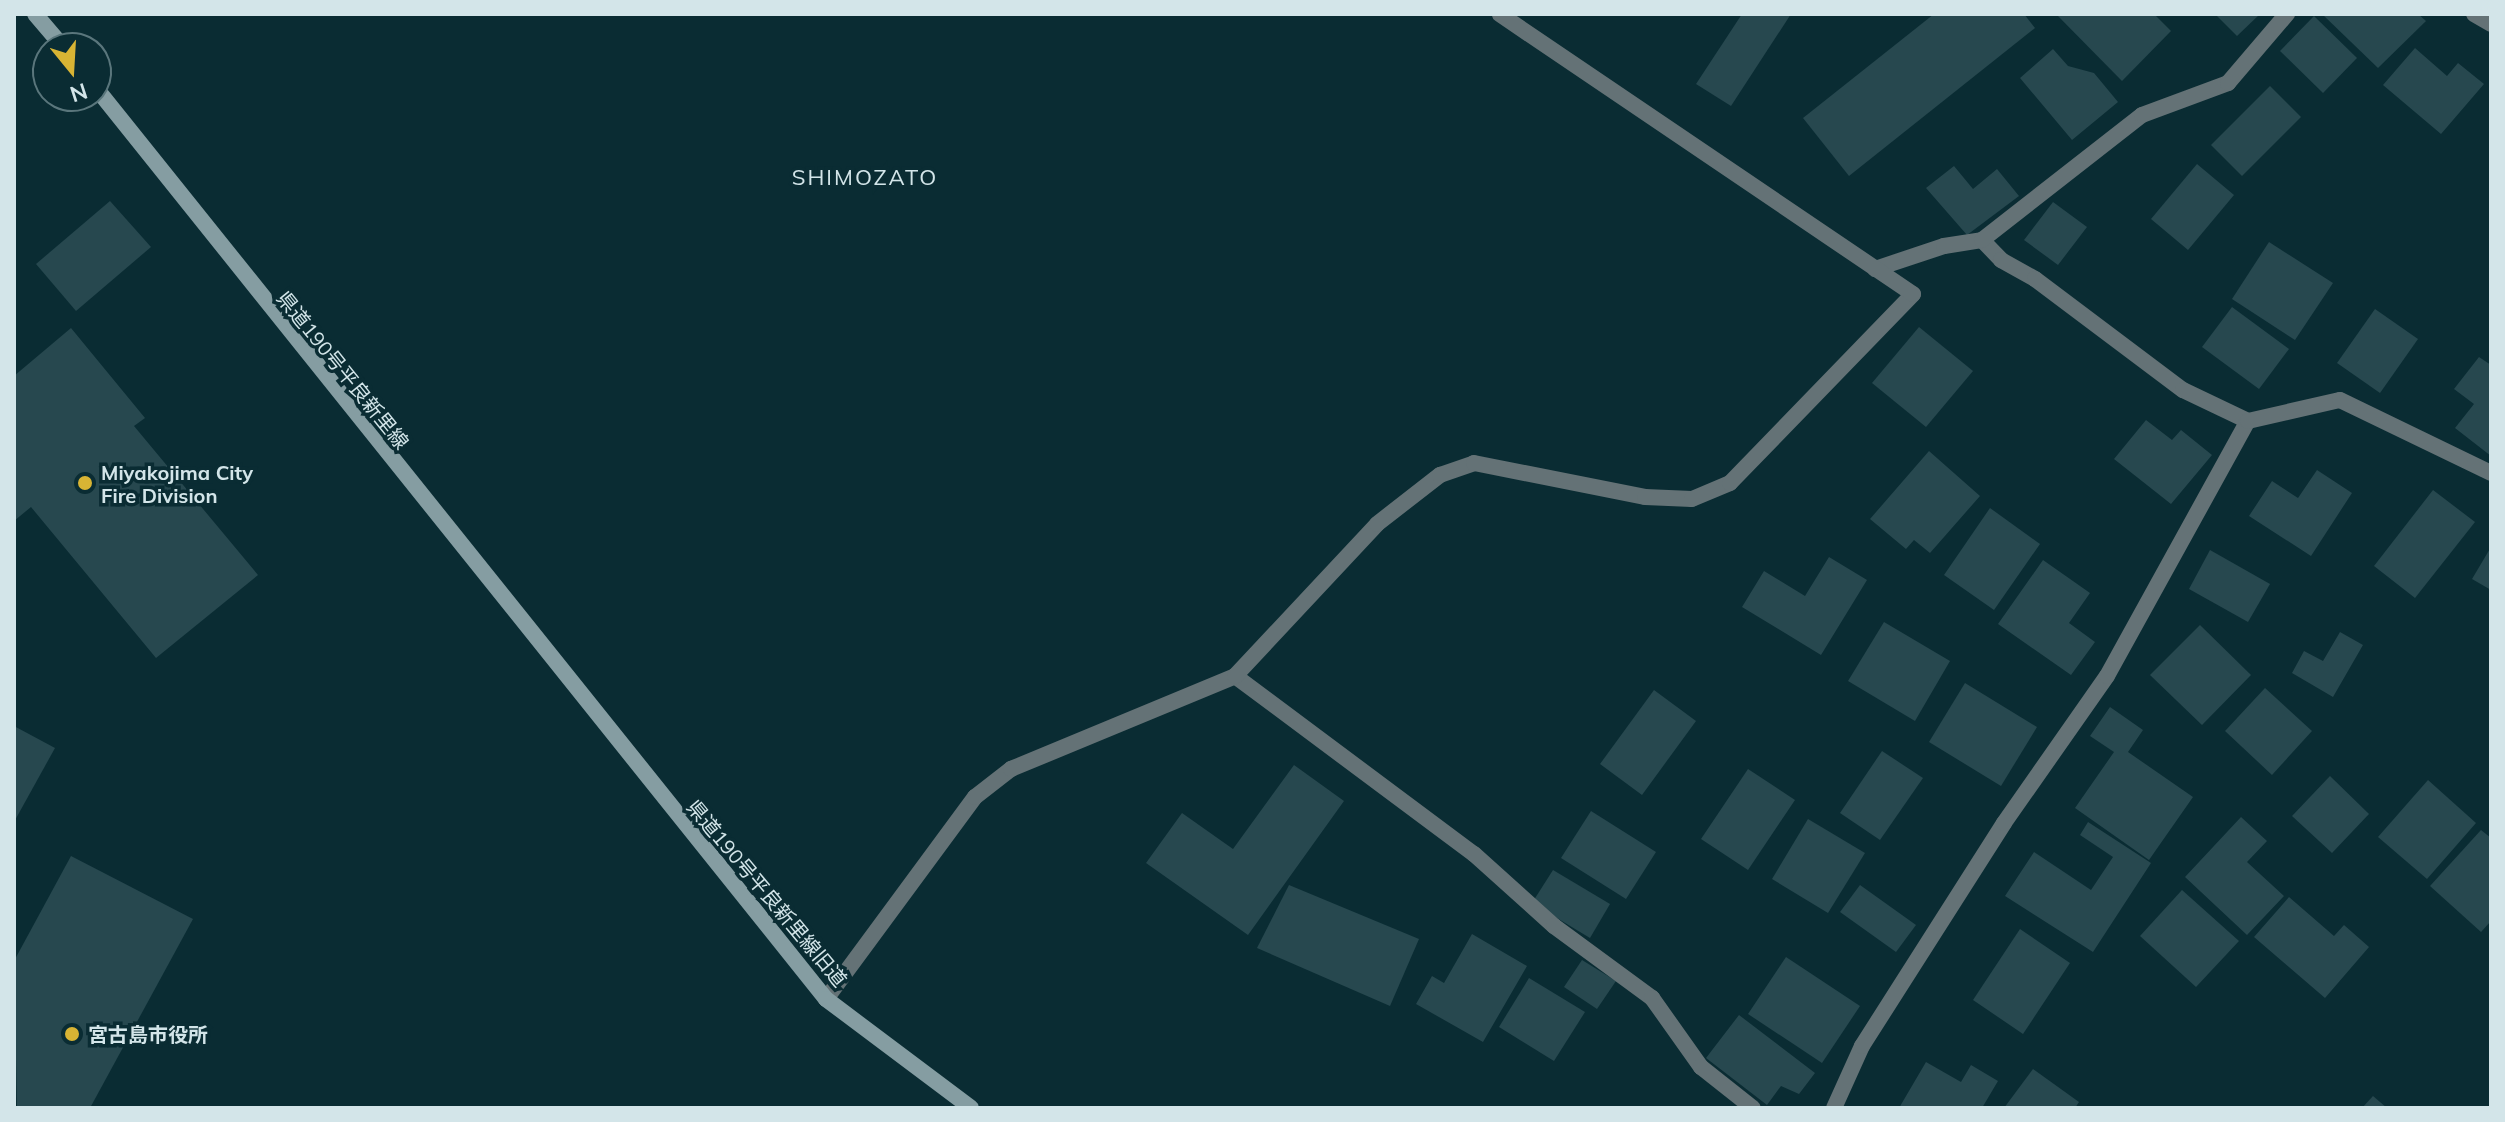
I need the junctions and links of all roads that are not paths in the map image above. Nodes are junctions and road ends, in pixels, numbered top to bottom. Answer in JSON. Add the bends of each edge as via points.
{"nodes":[{"id":1,"x":35,"y":14,"type":"edge"},
{"id":2,"x":1500,"y":14,"type":"edge"},
{"id":3,"x":2287,"y":14,"type":"edge"},
{"id":4,"x":2474,"y":14,"type":"edge"},
{"id":5,"x":2491,"y":24,"type":"edge"},
{"id":6,"x":50,"y":32,"type":"edge"},
{"id":7,"x":112,"y":108,"type":"edge"},
{"id":8,"x":1982,"y":240,"type":"junction"},
{"id":9,"x":1875,"y":269,"type":"junction"},
{"id":10,"x":2248,"y":421,"type":"junction"},
{"id":11,"x":2491,"y":473,"type":"edge"},
{"id":12,"x":562,"y":674,"type":"joint"},
{"id":13,"x":1235,"y":676,"type":"junction"},
{"id":14,"x":826,"y":999,"type":"junction"},
{"id":15,"x":971,"y":1108,"type":"edge"},
{"id":16,"x":1753,"y":1108,"type":"edge"},
{"id":17,"x":1834,"y":1108,"type":"edge"}],
"edges":[{"from":1,"to":6,"type":"main road"},
{"from":2,"to":9,"type":"street"},
{"from":3,"to":8,"type":"street","via":[[2228,83],[2142,115]]},
{"from":4,"to":5,"type":"street"},
{"from":7,"to":12,"type":"main road","name":"県道190号平良新里線"},
{"from":8,"to":9,"type":"street","via":[[1944,246]]},
{"from":8,"to":10,"type":"street","via":[[2001,260],[2035,279],[2183,390]]},
{"from":9,"to":13,"type":"street","via":[[1913,294],[1730,483],[1692,499],[1645,497],[1474,463],[1440,475],[1377,524]]},
{"from":10,"to":11,"type":"street","via":[[2340,400]]},
{"from":10,"to":17,"type":"street","via":[[2107,676],[2004,823],[1862,1046]]},
{"from":12,"to":14,"type":"main road","name":"県道190号平良新里線旧道"},
{"from":13,"to":14,"type":"street","via":[[1011,769],[975,797]]},
{"from":13,"to":16,"type":"street","via":[[1474,854],[1554,926],[1652,998],[1701,1067]]},
{"from":14,"to":15,"type":"main road","name":"県道190号平良新里線旧道"}]}
